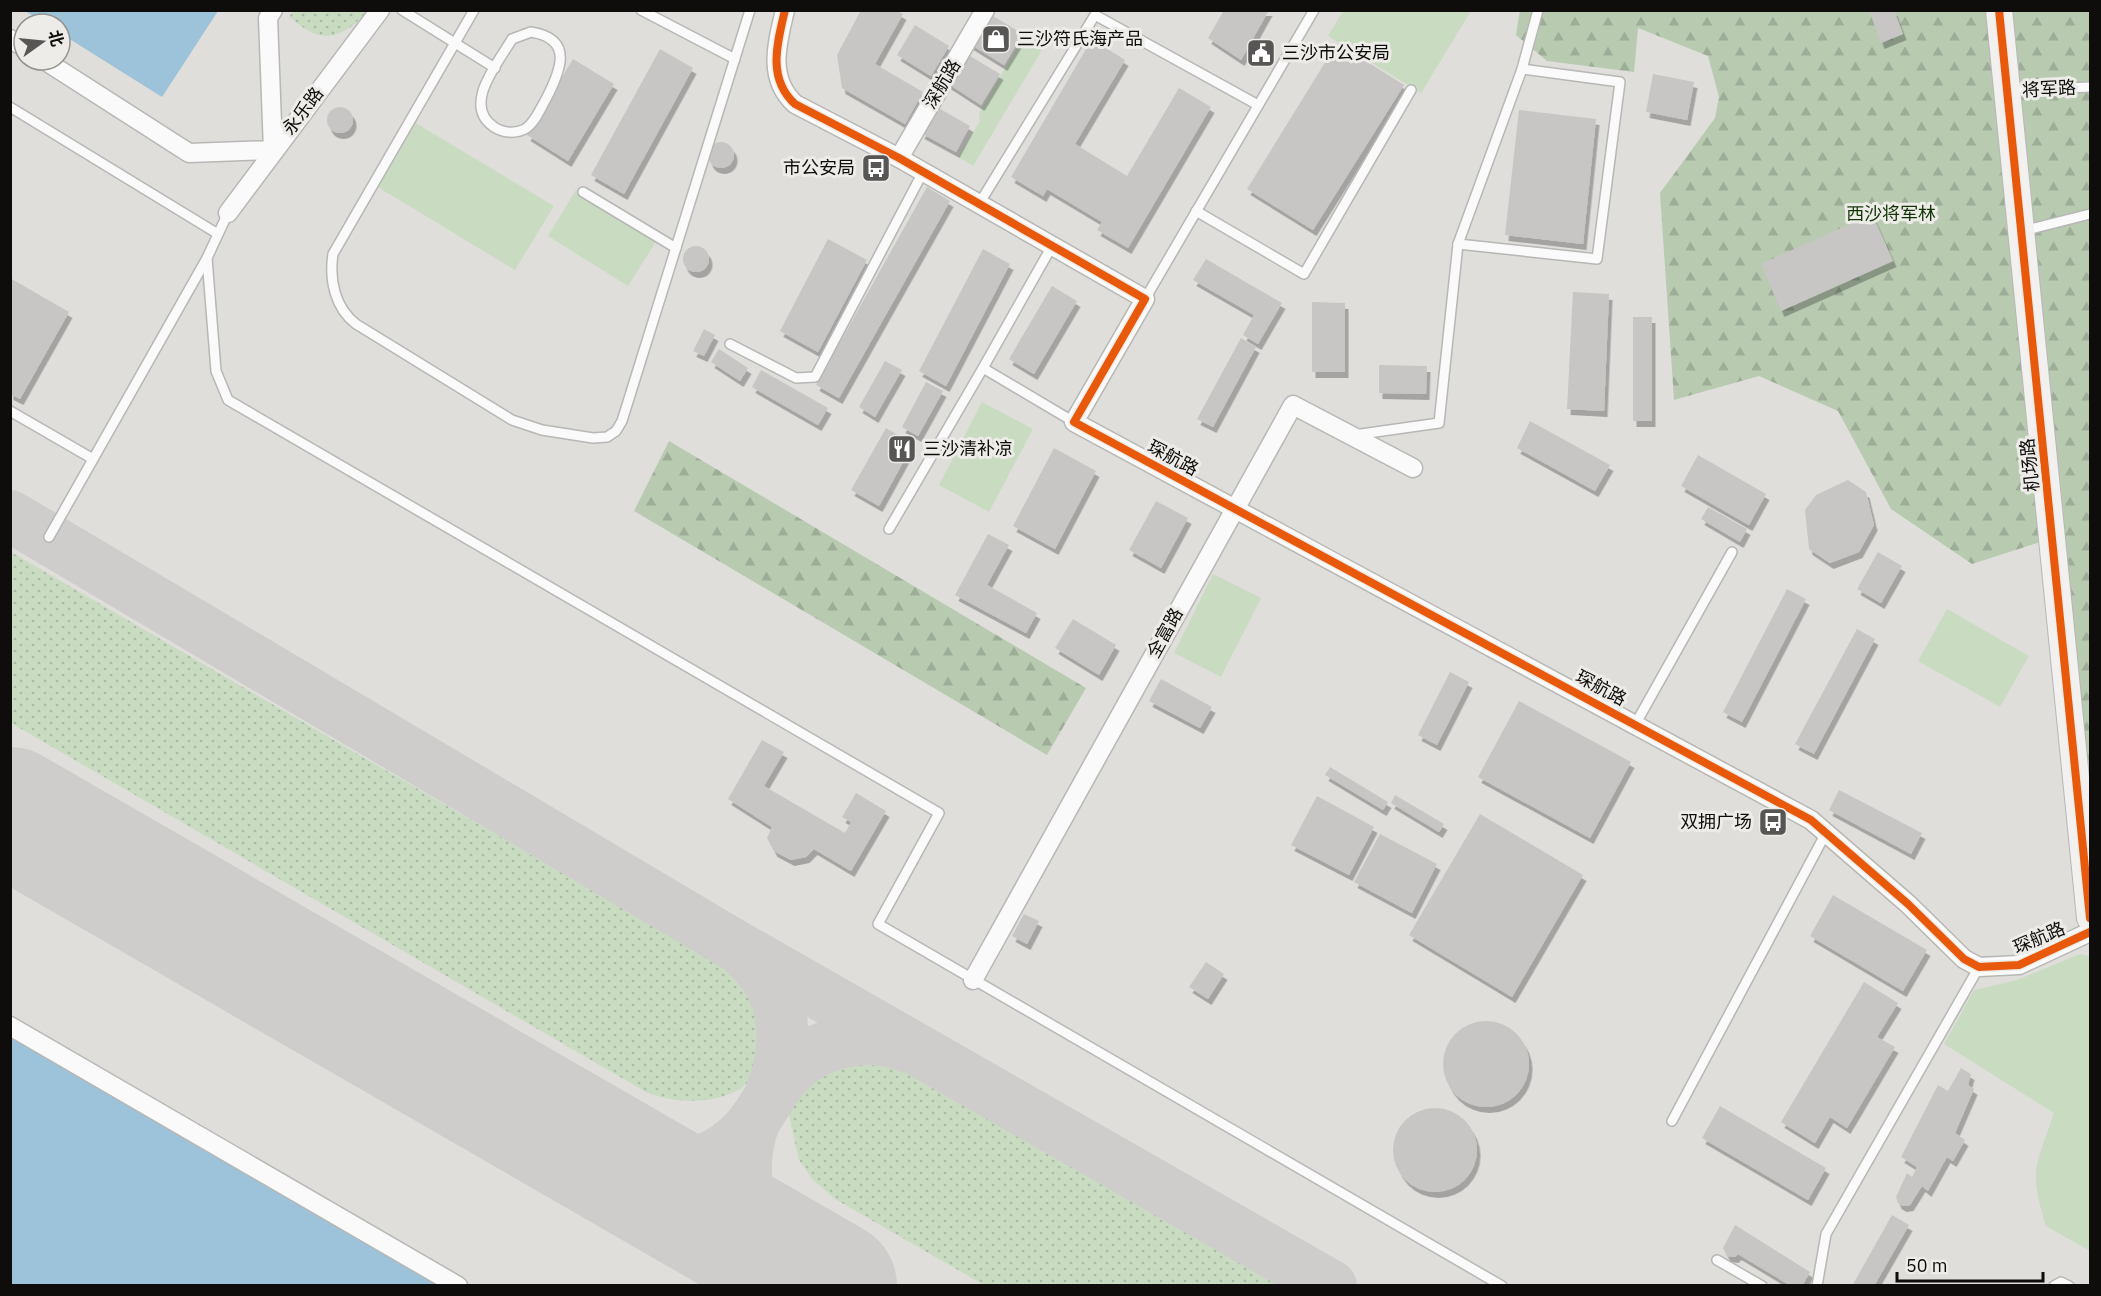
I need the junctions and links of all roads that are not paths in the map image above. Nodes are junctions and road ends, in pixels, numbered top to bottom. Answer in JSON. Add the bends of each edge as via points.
{"nodes":[{"id":1,"x":273,"y":10,"type":"edge"},
{"id":2,"x":380,"y":10,"type":"edge"},
{"id":3,"x":402,"y":10,"type":"edge"},
{"id":4,"x":474,"y":10,"type":"edge"},
{"id":5,"x":641,"y":10,"type":"edge"},
{"id":6,"x":750,"y":10,"type":"edge"},
{"id":7,"x":785,"y":10,"type":"edge"},
{"id":8,"x":985,"y":10,"type":"edge"},
{"id":9,"x":1314,"y":10,"type":"edge"},
{"id":10,"x":1538,"y":10,"type":"edge"},
{"id":11,"x":1999,"y":10,"type":"edge"},
{"id":12,"x":455,"y":43,"type":"junction"},
{"id":13,"x":735,"y":59,"type":"junction"},
{"id":14,"x":495,"y":68,"type":"junction"},
{"id":15,"x":1522,"y":69,"type":"junction"},
{"id":16,"x":63,"y":72,"type":"edge"},
{"id":17,"x":2091,"y":87,"type":"edge"},
{"id":18,"x":1411,"y":90,"type":"dead end"},
{"id":19,"x":2007,"y":91,"type":"junction"},
{"id":20,"x":1258,"y":105,"type":"junction"},
{"id":21,"x":10,"y":107,"type":"edge"},
{"id":22,"x":273,"y":150,"type":"junction"},
{"id":23,"x":899,"y":158,"type":"junction"},
{"id":24,"x":923,"y":172,"type":"junction"},
{"id":25,"x":583,"y":192,"type":"dead end"},
{"id":26,"x":979,"y":204,"type":"junction"},
{"id":27,"x":1196,"y":210,"type":"junction"},
{"id":28,"x":228,"y":213,"type":"joint"},
{"id":29,"x":2091,"y":214,"type":"edge"},
{"id":30,"x":2022,"y":231,"type":"junction"},
{"id":31,"x":218,"y":234,"type":"junction"},
{"id":32,"x":1458,"y":244,"type":"junction"},
{"id":33,"x":1052,"y":246,"type":"junction"},
{"id":34,"x":676,"y":248,"type":"junction"},
{"id":35,"x":207,"y":258,"type":"junction"},
{"id":36,"x":1145,"y":299,"type":"junction"},
{"id":37,"x":730,"y":344,"type":"dead end"},
{"id":38,"x":982,"y":368,"type":"junction"},
{"id":39,"x":10,"y":411,"type":"edge"},
{"id":40,"x":1074,"y":422,"type":"junction"},
{"id":41,"x":1348,"y":435,"type":"junction"},
{"id":42,"x":93,"y":459,"type":"junction"},
{"id":43,"x":1413,"y":468,"type":"dead end"},
{"id":44,"x":1235,"y":507,"type":"junction"},
{"id":45,"x":890,"y":529,"type":"dead end"},
{"id":46,"x":48,"y":537,"type":"dead end"},
{"id":47,"x":1732,"y":552,"type":"dead end"},
{"id":48,"x":1636,"y":723,"type":"junction"},
{"id":49,"x":1827,"y":831,"type":"junction"},
{"id":50,"x":2091,"y":918,"type":"edge"},
{"id":51,"x":2091,"y":932,"type":"edge"},
{"id":52,"x":1979,"y":967,"type":"junction"},
{"id":53,"x":973,"y":980,"type":"junction"},
{"id":54,"x":10,"y":1026,"type":"edge"},
{"id":55,"x":1672,"y":1122,"type":"dead end"},
{"id":56,"x":1717,"y":1260,"type":"dead end"},
{"id":57,"x":458,"y":1286,"type":"edge"},
{"id":58,"x":1502,"y":1286,"type":"edge"},
{"id":59,"x":1762,"y":1286,"type":"edge"},
{"id":60,"x":1817,"y":1286,"type":"edge"},
{"id":61,"x":2055,"y":1286,"type":"edge"},
{"id":62,"x":2069,"y":1286,"type":"edge"}],
"edges":[{"from":1,"to":22,"type":"street","via":[[268,18]]},
{"from":2,"to":22,"type":"street","name":"永乐路"},
{"from":3,"to":12,"type":"lane"},
{"from":4,"to":12,"type":"lane"},
{"from":5,"to":13,"type":"lane"},
{"from":6,"to":13,"type":"lane"},
{"from":7,"to":23,"type":"street","via":[[775,61],[784,94],[795,104]]},
{"from":8,"to":23,"type":"street","name":"深航路"},
{"from":9,"to":20,"type":"lane"},
{"from":10,"to":15,"type":"lane"},
{"from":11,"to":19,"type":"street","name":"机场路"},
{"from":12,"to":14,"type":"lane"},
{"from":12,"to":34,"type":"lane","via":[[333,254],[331,268],[338,306],[344,315],[512,420],[542,430],[593,438],[607,436],[622,421]]},
{"from":13,"to":34,"type":"lane"},
{"from":14,"to":14,"type":"lane","via":[[481,95],[483,115],[496,129],[506,132],[525,128],[533,122],[559,74],[560,54],[556,45],[540,34],[521,34],[512,39]]},
{"from":15,"to":32,"type":"lane"},
{"from":15,"to":32,"type":"lane","via":[[1620,82],[1597,259]]},
{"from":16,"to":22,"type":"street","via":[[189,153]]},
{"from":17,"to":19,"type":"lane","name":"将军路"},
{"from":18,"to":27,"type":"lane","via":[[1304,274]]},
{"from":19,"to":30,"type":"street","name":"机场路"},
{"from":20,"to":26,"type":"lane","via":[[1095,15]]},
{"from":20,"to":27,"type":"lane"},
{"from":21,"to":31,"type":"lane"},
{"from":22,"to":28,"type":"street","name":"永乐路"},
{"from":23,"to":24,"type":"street"},
{"from":24,"to":26,"type":"street"},
{"from":24,"to":37,"type":"lane","via":[[815,377],[796,378]]},
{"from":25,"to":34,"type":"lane"},
{"from":26,"to":33,"type":"street"},
{"from":27,"to":36,"type":"lane"},
{"from":28,"to":31,"type":"lane"},
{"from":29,"to":30,"type":"lane"},
{"from":30,"to":50,"type":"street","name":"机场路"},
{"from":31,"to":35,"type":"lane"},
{"from":32,"to":41,"type":"lane","via":[[1439,423]]},
{"from":33,"to":36,"type":"street"},
{"from":33,"to":38,"type":"lane"},
{"from":35,"to":42,"type":"lane"},
{"from":35,"to":53,"type":"lane","via":[[216,371],[228,400],[939,813],[878,924]]},
{"from":36,"to":40,"type":"street"},
{"from":38,"to":40,"type":"lane","name":"琛航路"},
{"from":38,"to":45,"type":"lane"},
{"from":39,"to":42,"type":"lane"},
{"from":40,"to":44,"type":"street","name":"琛航路"},
{"from":41,"to":43,"type":"street","name":"全富路"},
{"from":41,"to":44,"type":"street","name":"全富路","via":[[1293,405]]},
{"from":42,"to":46,"type":"lane"},
{"from":44,"to":48,"type":"street","name":"琛航路"},
{"from":44,"to":53,"type":"street","name":"全富路"},
{"from":47,"to":48,"type":"lane"},
{"from":48,"to":49,"type":"street","name":"琛航路"},
{"from":49,"to":52,"type":"street","name":"琛航路","via":[[1964,959]]},
{"from":49,"to":55,"type":"lane"},
{"from":51,"to":52,"type":"street","name":"琛航路","via":[[2019,965]]},
{"from":52,"to":60,"type":"lane","via":[[1826,1234]]},
{"from":53,"to":58,"type":"lane"},
{"from":54,"to":57,"type":"street"},
{"from":56,"to":59,"type":"lane"},
{"from":61,"to":62,"type":"lane","via":[[2061,1282]]}]}
